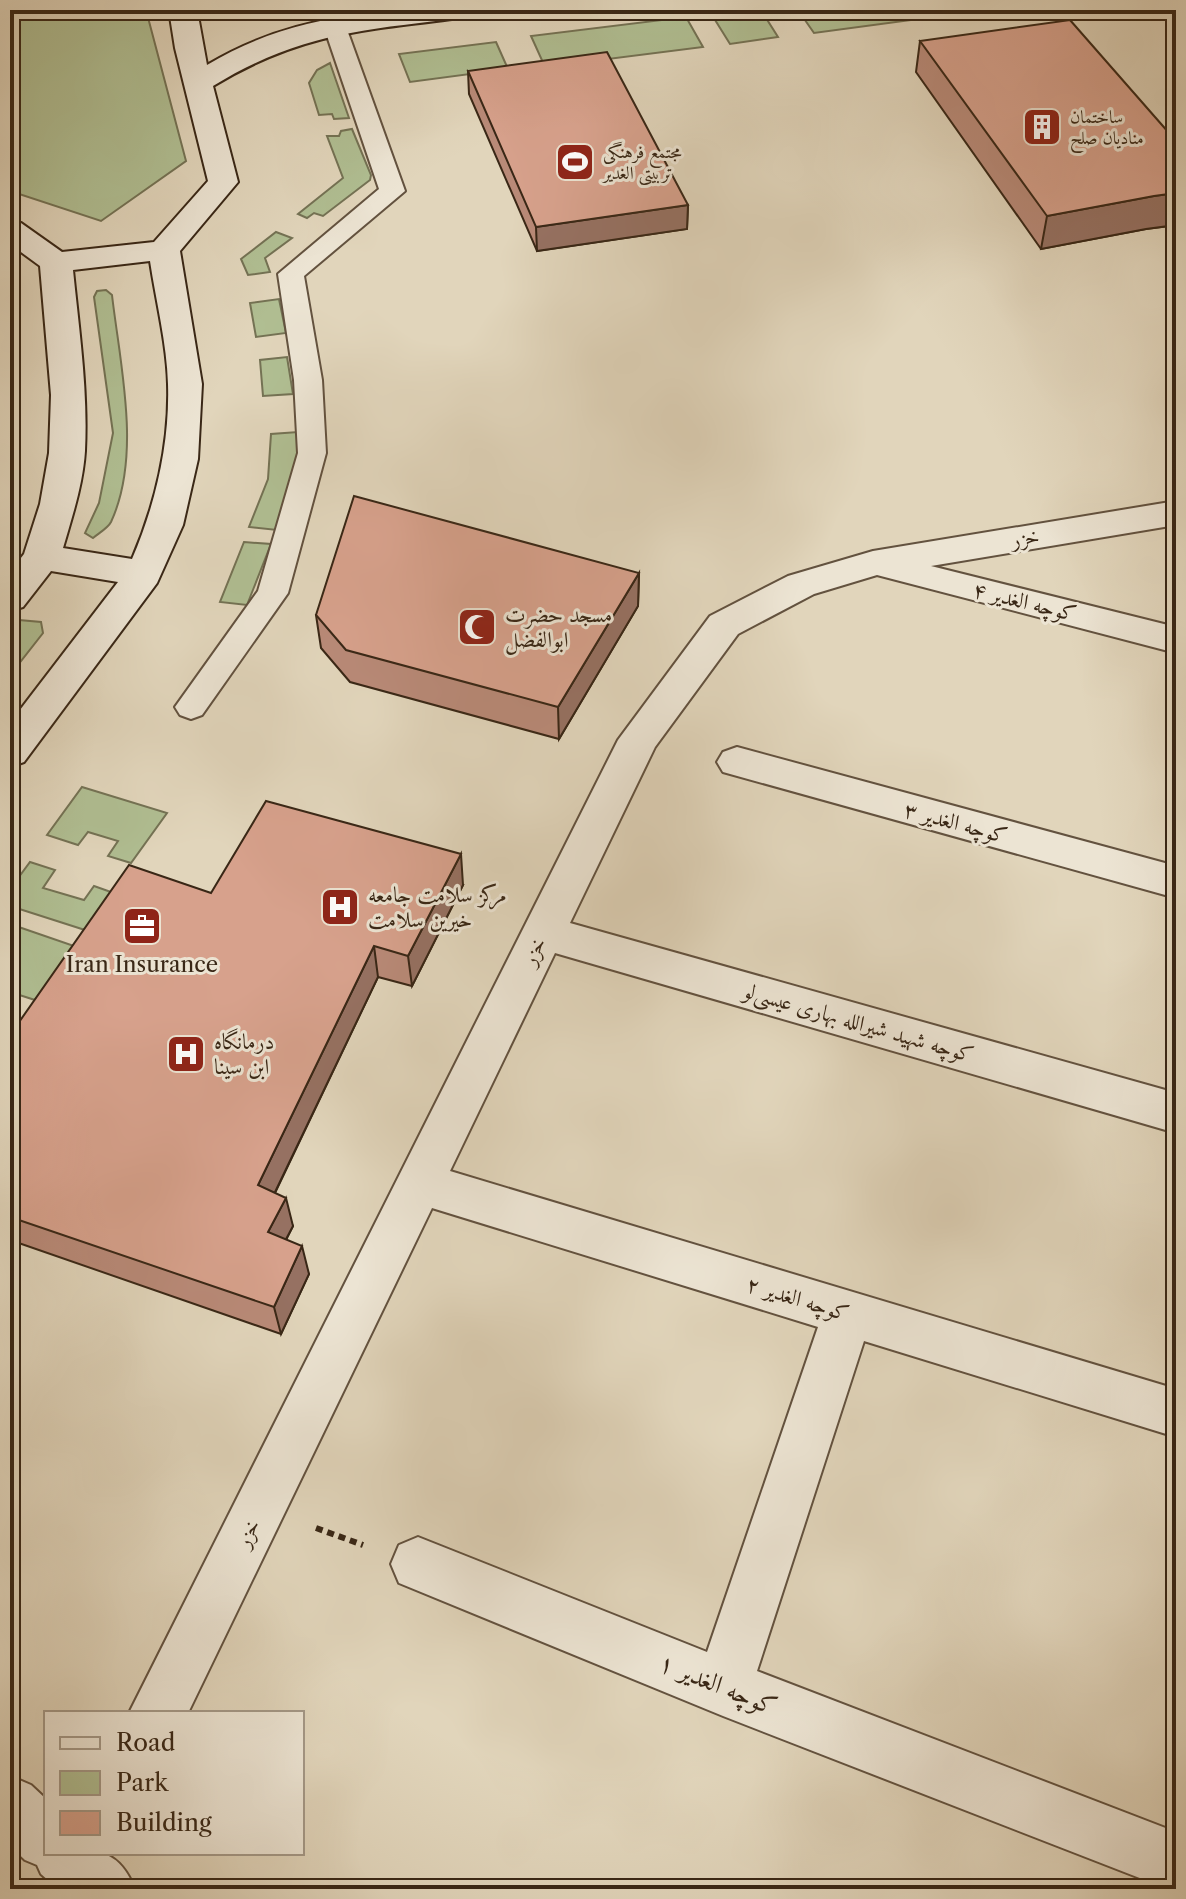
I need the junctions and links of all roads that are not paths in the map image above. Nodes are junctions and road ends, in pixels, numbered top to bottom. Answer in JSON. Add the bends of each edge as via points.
{"nodes":[{"id":1,"x":183,"y":10,"type":"edge"},
{"id":2,"x":461,"y":10,"type":"edge"},
{"id":3,"x":335,"y":27,"type":"junction"},
{"id":4,"x":198,"y":83,"type":"junction"},
{"id":5,"x":10,"y":230,"type":"edge"},
{"id":6,"x":164,"y":250,"type":"junction"},
{"id":7,"x":56,"y":262,"type":"junction"},
{"id":8,"x":1176,"y":513,"type":"edge"},
{"id":9,"x":42,"y":557,"type":"junction"},
{"id":10,"x":873,"y":563,"type":"junction"},
{"id":11,"x":144,"y":574,"type":"junction"},
{"id":12,"x":10,"y":598,"type":"edge"},
{"id":13,"x":1176,"y":640,"type":"edge"},
{"id":14,"x":191,"y":707,"type":"dead end"},
{"id":15,"x":10,"y":752,"type":"edge"},
{"id":16,"x":737,"y":762,"type":"dead end"},
{"id":17,"x":1176,"y":882,"type":"edge"},
{"id":18,"x":543,"y":932,"type":"junction"},
{"id":19,"x":1176,"y":1113,"type":"edge"},
{"id":20,"x":419,"y":1183,"type":"junction"},
{"id":21,"x":848,"y":1313,"type":"junction"},
{"id":22,"x":1176,"y":1413,"type":"edge"},
{"id":23,"x":418,"y":1564,"type":"road end"},
{"id":24,"x":723,"y":1687,"type":"junction"},
{"id":25,"x":159,"y":1711,"type":"edge"},
{"id":26,"x":10,"y":1806,"type":"edge"},
{"id":27,"x":44,"y":1834,"type":"edge"},
{"id":28,"x":1176,"y":1862,"type":"edge"}],
"edges":[{"from":1,"to":4,"type":"street"},
{"from":2,"to":3,"type":"street"},
{"from":3,"to":4,"type":"street","via":[[269,45]]},
{"from":3,"to":14,"type":"lane","via":[[392,191],[291,274],[308,380],[312,453],[273,593]]},
{"from":4,"to":6,"type":"street","via":[[223,182]]},
{"from":5,"to":7,"type":"street"},
{"from":6,"to":7,"type":"street"},
{"from":6,"to":11,"type":"street","via":[[185,384],[180,459],[165,525]]},
{"from":7,"to":9,"type":"street","via":[[68,395],[67,453]]},
{"from":8,"to":10,"type":"street","name":"خزر"},
{"from":9,"to":11,"type":"street"},
{"from":9,"to":12,"type":"street"},
{"from":10,"to":13,"type":"street","name":"کوچه الغدیر ۴"},
{"from":10,"to":18,"type":"street","name":"خزر","via":[[801,585],[724,625],[638,740]]},
{"from":11,"to":15,"type":"street"},
{"from":16,"to":17,"type":"street","name":"کوچه الغدیر ۳"},
{"from":18,"to":19,"type":"street","name":"کوچه شهید شیرالله بهاری عیسی‌لو"},
{"from":18,"to":20,"type":"street","name":"خزر"},
{"from":20,"to":21,"type":"street","name":"کوچه الغدیر ۲"},
{"from":20,"to":25,"type":"street","name":"خزر"},
{"from":21,"to":22,"type":"street","name":"کوچه الغدیر ۲"},
{"from":21,"to":24,"type":"street"},
{"from":23,"to":24,"type":"street","name":"کوچه الغدیر ۱"},
{"from":24,"to":28,"type":"street","name":"کوچه الغدیر ۱"},
{"from":26,"to":27,"type":"street"}]}
